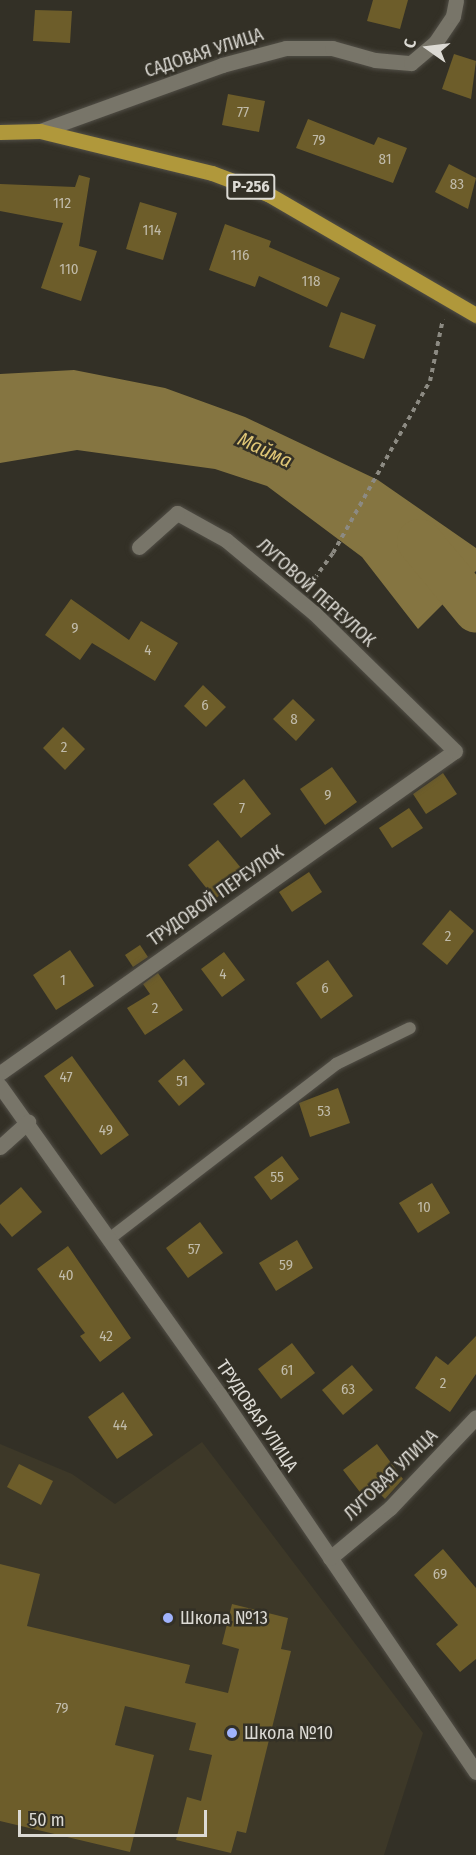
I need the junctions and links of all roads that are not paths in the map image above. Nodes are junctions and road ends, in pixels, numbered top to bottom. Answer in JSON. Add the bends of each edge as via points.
{"nodes":[{"id":1,"x":456,"y":0,"type":"edge"},
{"id":2,"x":40,"y":131,"type":"junction"},
{"id":3,"x":0,"y":132,"type":"edge"},
{"id":4,"x":476,"y":315,"type":"edge"},
{"id":5,"x":139,"y":547,"type":"dead end"},
{"id":6,"x":455,"y":751,"type":"joint"},
{"id":7,"x":410,"y":1028,"type":"dead end"},
{"id":8,"x":0,"y":1073,"type":"edge"},
{"id":9,"x":0,"y":1086,"type":"edge"},
{"id":10,"x":28,"y":1122,"type":"junction"},
{"id":11,"x":0,"y":1147,"type":"edge"},
{"id":12,"x":109,"y":1239,"type":"junction"},
{"id":13,"x":476,"y":1417,"type":"edge"},
{"id":14,"x":330,"y":1558,"type":"junction"},
{"id":15,"x":476,"y":1772,"type":"edge"}],
"edges":[{"from":1,"to":2,"type":"street","name":"САДОВАЯ УЛИЦА","via":[[453,16],[435,43],[411,63],[375,60],[332,48],[286,48],[222,64]]},
{"from":2,"to":3,"type":"main road","number":"Р-256"},
{"from":2,"to":4,"type":"main road","number":"Р-256","via":[[212,173],[268,194]]},
{"from":5,"to":6,"type":"street","name":"ЛУГОВОЙ ПЕРЕУЛОК","via":[[177,513],[226,540],[297,601]]},
{"from":6,"to":8,"type":"street","name":"ТРУДОВОЙ ПЕРЕУЛОК"},
{"from":7,"to":12,"type":"lane","via":[[336,1064]]},
{"from":9,"to":10,"type":"street","name":"ТРУДОВАЯ УЛИЦА"},
{"from":10,"to":11,"type":"street"},
{"from":10,"to":12,"type":"street","name":"ТРУДОВАЯ УЛИЦА"},
{"from":12,"to":14,"type":"street","name":"ТРУДОВАЯ УЛИЦА"},
{"from":13,"to":14,"type":"street","name":"ЛУГОВАЯ УЛИЦА","via":[[390,1508]]},
{"from":14,"to":15,"type":"street","name":"ТРУДОВАЯ УЛИЦА"}]}
